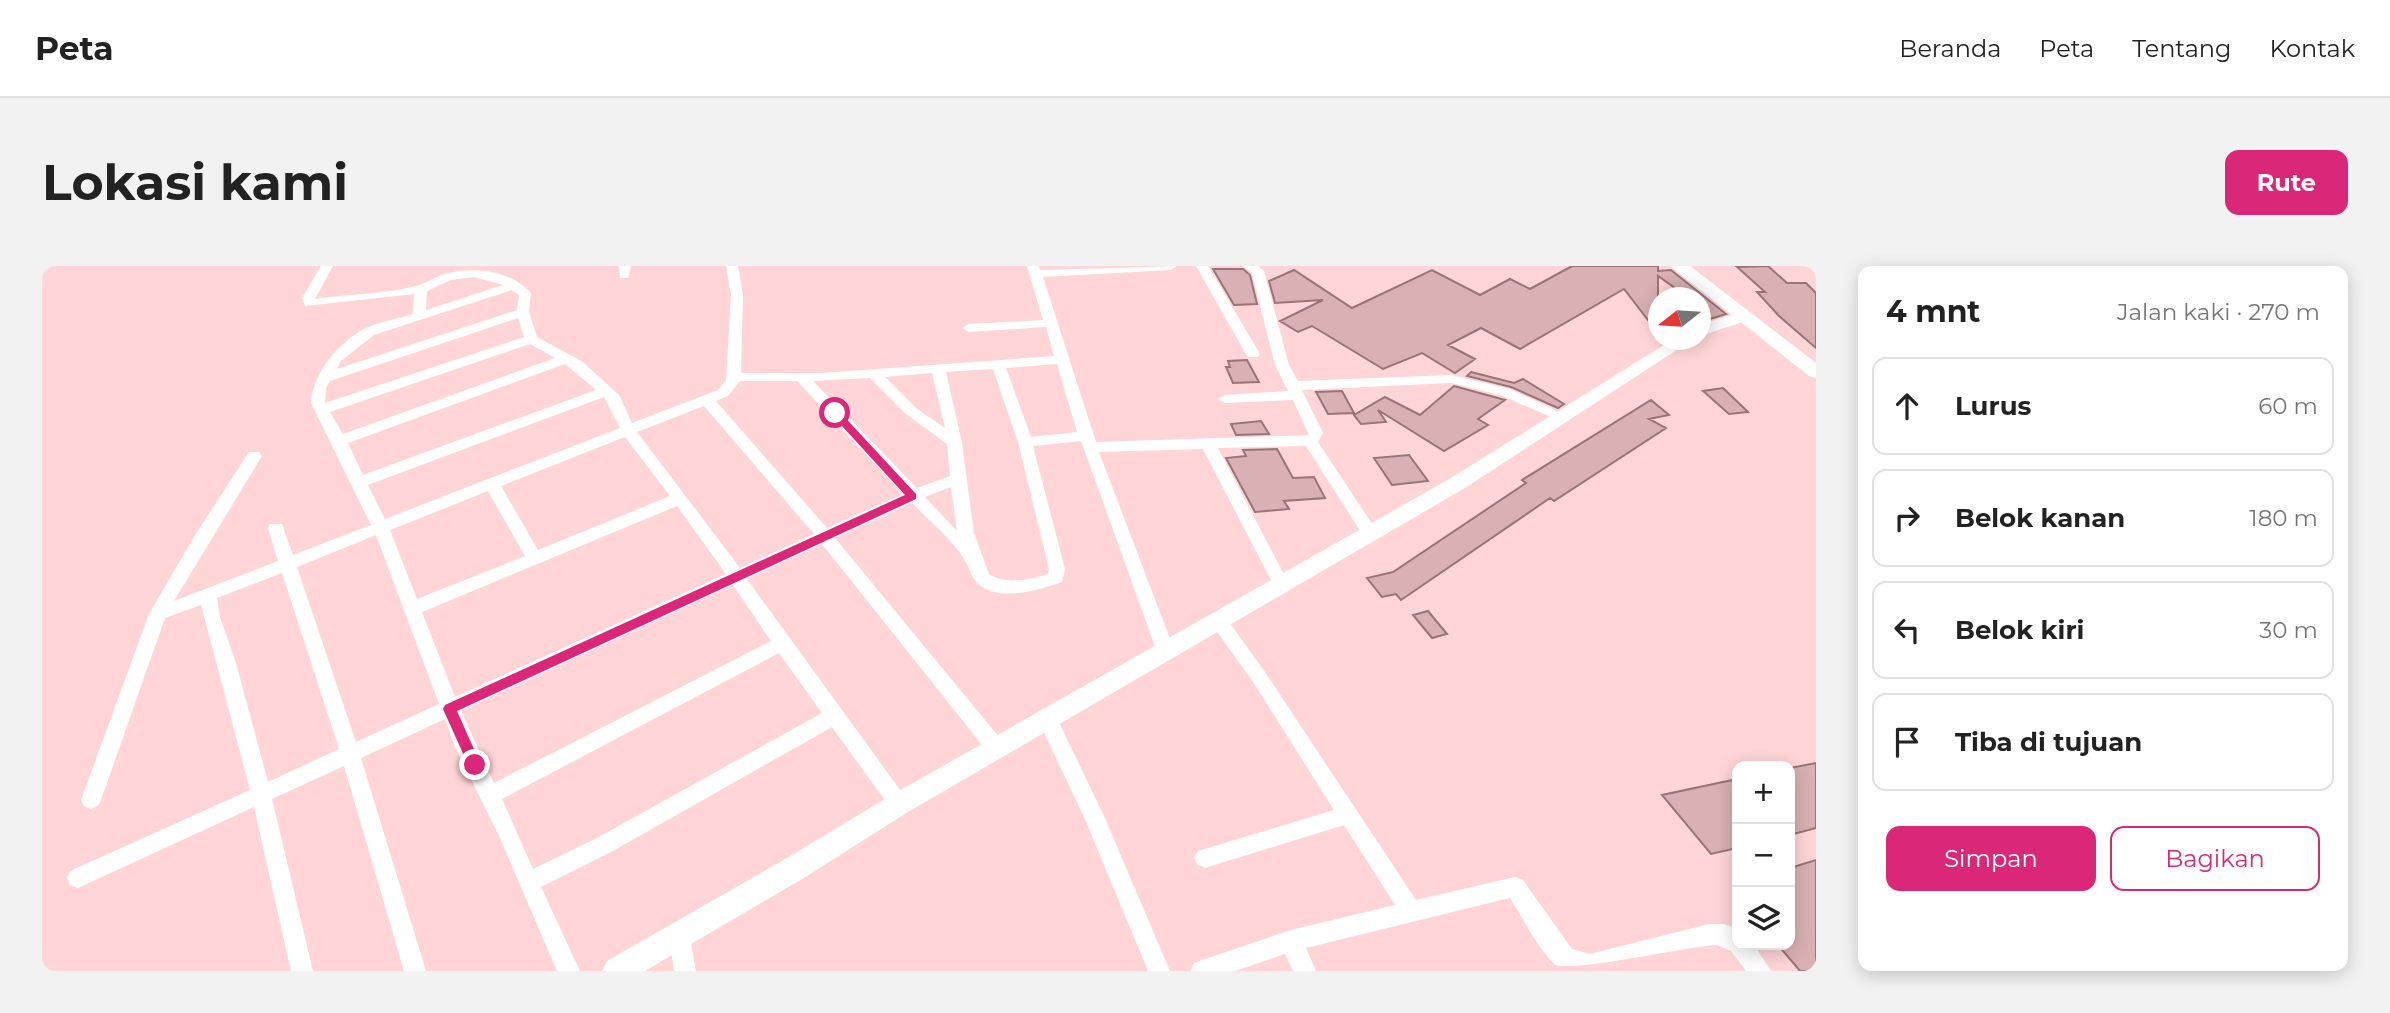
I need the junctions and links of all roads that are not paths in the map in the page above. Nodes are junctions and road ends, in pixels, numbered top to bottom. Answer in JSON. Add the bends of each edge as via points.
{"nodes":[{"id":1,"x":327,"y":266,"type":"edge"},
{"id":2,"x":732,"y":266,"type":"edge"},
{"id":3,"x":1171,"y":266,"type":"edge"},
{"id":4,"x":1202,"y":266,"type":"edge"},
{"id":5,"x":1249,"y":266,"type":"edge"},
{"id":6,"x":1679,"y":266,"type":"edge"},
{"id":7,"x":486,"y":269,"type":"edge"},
{"id":8,"x":1034,"y":270,"type":"edge"},
{"id":9,"x":512,"y":286,"type":"junction"},
{"id":10,"x":421,"y":289,"type":"junction"},
{"id":11,"x":523,"y":312,"type":"junction"},
{"id":12,"x":419,"y":314,"type":"junction"},
{"id":13,"x":1743,"y":316,"type":"junction"},
{"id":14,"x":1052,"y":323,"type":"junction"},
{"id":15,"x":1711,"y":327,"type":"edge"},
{"id":16,"x":969,"y":328,"type":"dead end"},
{"id":17,"x":531,"y":339,"type":"junction"},
{"id":18,"x":1667,"y":350,"type":"edge"},
{"id":19,"x":1253,"y":354,"type":"dead end"},
{"id":20,"x":568,"y":358,"type":"junction"},
{"id":21,"x":1060,"y":360,"type":"junction"},
{"id":22,"x":998,"y":365,"type":"junction"},
{"id":23,"x":938,"y":368,"type":"junction"},
{"id":24,"x":1816,"y":372,"type":"edge"},
{"id":25,"x":873,"y":373,"type":"junction"},
{"id":26,"x":733,"y":376,"type":"junction"},
{"id":27,"x":324,"y":377,"type":"junction"},
{"id":28,"x":801,"y":377,"type":"junction"},
{"id":29,"x":606,"y":391,"type":"junction"},
{"id":30,"x":1295,"y":391,"type":"junction"},
{"id":31,"x":1225,"y":399,"type":"dead end"},
{"id":32,"x":707,"y":400,"type":"junction"},
{"id":33,"x":322,"y":410,"type":"junction"},
{"id":34,"x":1563,"y":417,"type":"junction"},
{"id":35,"x":628,"y":430,"type":"junction"},
{"id":36,"x":340,"y":441,"type":"junction"},
{"id":37,"x":1310,"y":441,"type":"junction"},
{"id":38,"x":1026,"y":442,"type":"junction"},
{"id":39,"x":1089,"y":442,"type":"junction"},
{"id":40,"x":955,"y":443,"type":"junction"},
{"id":41,"x":1208,"y":444,"type":"junction"},
{"id":42,"x":254,"y":456,"type":"dead end"},
{"id":43,"x":958,"y":479,"type":"junction"},
{"id":44,"x":358,"y":483,"type":"junction"},
{"id":45,"x":491,"y":483,"type":"junction"},
{"id":46,"x":912,"y":496,"type":"junction"},
{"id":47,"x":681,"y":498,"type":"junction"},
{"id":48,"x":380,"y":526,"type":"junction"},
{"id":49,"x":276,"y":528,"type":"dead end"},
{"id":50,"x":1370,"y":533,"type":"junction"},
{"id":51,"x":825,"y":536,"type":"junction"},
{"id":52,"x":971,"y":555,"type":"junction"},
{"id":53,"x":535,"y":559,"type":"junction"},
{"id":54,"x":288,"y":564,"type":"junction"},
{"id":55,"x":736,"y":577,"type":"junction"},
{"id":56,"x":1281,"y":584,"type":"junction"},
{"id":57,"x":208,"y":595,"type":"junction"},
{"id":58,"x":414,"y":608,"type":"junction"},
{"id":59,"x":158,"y":614,"type":"junction"},
{"id":60,"x":1219,"y":621,"type":"junction"},
{"id":61,"x":782,"y":643,"type":"junction"},
{"id":62,"x":1166,"y":652,"type":"junction"},
{"id":63,"x":449,"y":709,"type":"junction"},
{"id":64,"x":834,"y":716,"type":"junction"},
{"id":65,"x":1048,"y":720,"type":"junction"},
{"id":66,"x":997,"y":749,"type":"junction"},
{"id":67,"x":349,"y":754,"type":"junction"},
{"id":68,"x":490,"y":795,"type":"junction"},
{"id":69,"x":261,"y":796,"type":"junction"},
{"id":70,"x":91,"y":800,"type":"dead end"},
{"id":71,"x":899,"y":804,"type":"junction"},
{"id":72,"x":1347,"y":815,"type":"junction"},
{"id":73,"x":1205,"y":858,"type":"dead end"},
{"id":74,"x":78,"y":878,"type":"dead end"},
{"id":75,"x":528,"y":883,"type":"junction"},
{"id":76,"x":1412,"y":914,"type":"junction"},
{"id":77,"x":680,"y":935,"type":"junction"},
{"id":78,"x":1732,"y":937,"type":"edge"},
{"id":79,"x":1291,"y":941,"type":"junction"},
{"id":80,"x":1744,"y":950,"type":"edge"},
{"id":81,"x":1579,"y":968,"type":"edge"},
{"id":82,"x":302,"y":971,"type":"edge"},
{"id":83,"x":415,"y":971,"type":"edge"},
{"id":84,"x":569,"y":971,"type":"edge"},
{"id":85,"x":617,"y":971,"type":"edge"},
{"id":86,"x":685,"y":971,"type":"edge"},
{"id":87,"x":1159,"y":971,"type":"edge"},
{"id":88,"x":1202,"y":971,"type":"edge"},
{"id":89,"x":1305,"y":971,"type":"edge"},
{"id":90,"x":1760,"y":971,"type":"edge"}],
"edges":[{"from":1,"to":10,"type":"street","via":[[308,298],[310,303]]},
{"from":2,"to":26,"type":"street","via":[[738,309]]},
{"from":3,"to":8,"type":"street"},
{"from":4,"to":19,"type":"street"},
{"from":5,"to":30,"type":"street","via":[[1258,271],[1279,355]]},
{"from":6,"to":13,"type":"main road"},
{"from":7,"to":9,"type":"street"},
{"from":7,"to":10,"type":"street","via":[[451,276]]},
{"from":8,"to":14,"type":"street"},
{"from":9,"to":11,"type":"street","via":[[525,293]]},
{"from":9,"to":12,"type":"street"},
{"from":10,"to":12,"type":"street"},
{"from":11,"to":17,"type":"street"},
{"from":11,"to":27,"type":"street"},
{"from":12,"to":27,"type":"street","via":[[369,332],[342,352]]},
{"from":13,"to":15,"type":"street"},
{"from":13,"to":24,"type":"main road"},
{"from":14,"to":16,"type":"street"},
{"from":14,"to":21,"type":"street"},
{"from":17,"to":20,"type":"street"},
{"from":17,"to":33,"type":"street"},
{"from":18,"to":34,"type":"street"},
{"from":20,"to":29,"type":"street"},
{"from":20,"to":36,"type":"street"},
{"from":21,"to":22,"type":"street"},
{"from":21,"to":39,"type":"street"},
{"from":22,"to":23,"type":"street"},
{"from":22,"to":38,"type":"street"},
{"from":23,"to":25,"type":"street"},
{"from":23,"to":40,"type":"street"},
{"from":25,"to":28,"type":"street"},
{"from":25,"to":40,"type":"street","via":[[911,411]]},
{"from":26,"to":28,"type":"street"},
{"from":26,"to":32,"type":"street","via":[[727,390]]},
{"from":27,"to":33,"type":"street","via":[[317,397]]},
{"from":28,"to":46,"type":"street"},
{"from":29,"to":35,"type":"street","via":[[620,406]]},
{"from":29,"to":44,"type":"street"},
{"from":30,"to":31,"type":"street"},
{"from":30,"to":34,"type":"street","via":[[1451,379],[1505,392]]},
{"from":30,"to":37,"type":"street","via":[[1316,433]]},
{"from":32,"to":35,"type":"street"},
{"from":32,"to":51,"type":"street"},
{"from":33,"to":36,"type":"street"},
{"from":34,"to":50,"type":"street"},
{"from":35,"to":45,"type":"street"},
{"from":35,"to":47,"type":"street"},
{"from":36,"to":44,"type":"street"},
{"from":37,"to":41,"type":"street"},
{"from":37,"to":50,"type":"street"},
{"from":38,"to":39,"type":"street"},
{"from":38,"to":52,"type":"street","via":[[1056,578],[1035,584],[990,583]]},
{"from":39,"to":41,"type":"street"},
{"from":39,"to":62,"type":"street"},
{"from":40,"to":43,"type":"street"},
{"from":41,"to":56,"type":"street"},
{"from":42,"to":59,"type":"street"},
{"from":43,"to":46,"type":"street"},
{"from":43,"to":52,"type":"street"},
{"from":44,"to":48,"type":"street"},
{"from":45,"to":48,"type":"street"},
{"from":45,"to":53,"type":"street"},
{"from":46,"to":51,"type":"street"},
{"from":46,"to":52,"type":"street"},
{"from":47,"to":53,"type":"street"},
{"from":47,"to":55,"type":"street"},
{"from":48,"to":54,"type":"street"},
{"from":48,"to":58,"type":"street"},
{"from":49,"to":54,"type":"street"},
{"from":50,"to":56,"type":"street"},
{"from":51,"to":55,"type":"street"},
{"from":51,"to":66,"type":"street"},
{"from":53,"to":58,"type":"street"},
{"from":54,"to":57,"type":"street"},
{"from":54,"to":67,"type":"street"},
{"from":55,"to":61,"type":"street"},
{"from":55,"to":63,"type":"street"},
{"from":56,"to":60,"type":"street"},
{"from":57,"to":59,"type":"street"},
{"from":57,"to":69,"type":"street"},
{"from":58,"to":63,"type":"street"},
{"from":59,"to":70,"type":"street"},
{"from":60,"to":62,"type":"street"},
{"from":60,"to":72,"type":"street"},
{"from":61,"to":64,"type":"street"},
{"from":61,"to":68,"type":"street"},
{"from":62,"to":65,"type":"street"},
{"from":63,"to":67,"type":"street"},
{"from":63,"to":68,"type":"street"},
{"from":64,"to":71,"type":"street"},
{"from":64,"to":75,"type":"street","via":[[638,827]]},
{"from":65,"to":66,"type":"street"},
{"from":65,"to":87,"type":"street"},
{"from":66,"to":71,"type":"street"},
{"from":67,"to":69,"type":"street"},
{"from":67,"to":83,"type":"street"},
{"from":68,"to":75,"type":"street"},
{"from":69,"to":74,"type":"street"},
{"from":69,"to":82,"type":"street"},
{"from":71,"to":77,"type":"street"},
{"from":72,"to":73,"type":"street"},
{"from":72,"to":76,"type":"street"},
{"from":75,"to":84,"type":"street"},
{"from":76,"to":79,"type":"street"},
{"from":76,"to":81,"type":"street","via":[[1515,887],[1553,945]]},
{"from":77,"to":85,"type":"street"},
{"from":77,"to":86,"type":"street"},
{"from":78,"to":81,"type":"street","via":[[1709,935]]},
{"from":79,"to":88,"type":"street"},
{"from":79,"to":89,"type":"street"},
{"from":80,"to":90,"type":"street"}]}
